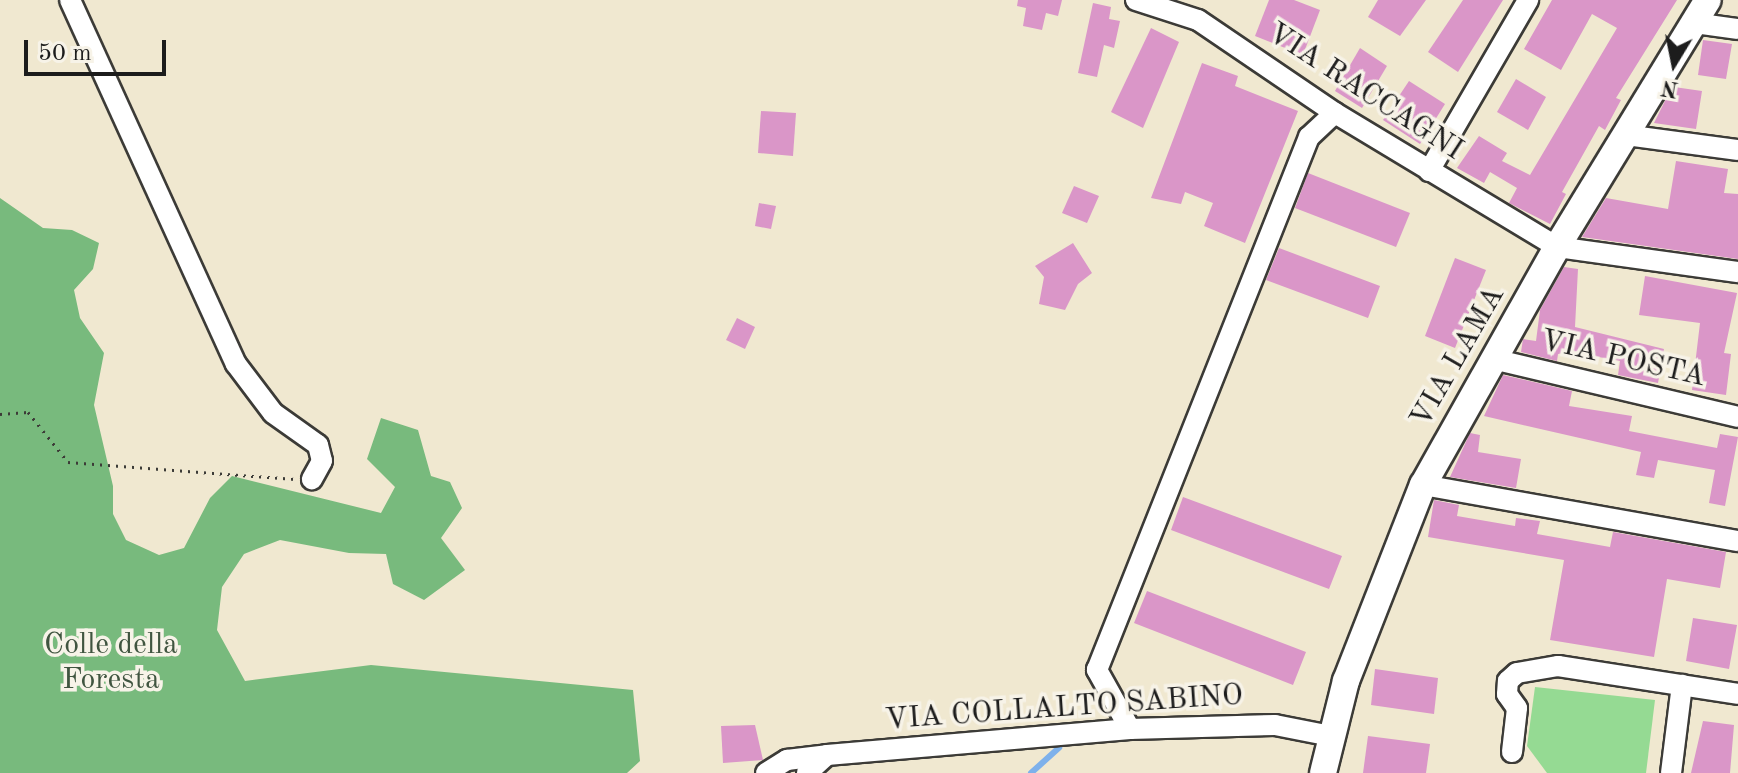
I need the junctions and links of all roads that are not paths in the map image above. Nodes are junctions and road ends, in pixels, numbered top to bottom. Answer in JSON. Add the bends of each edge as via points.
{"nodes":[{"id":1,"x":70,"y":0,"type":"edge"},
{"id":2,"x":1136,"y":0,"type":"edge"},
{"id":3,"x":1184,"y":0,"type":"edge"},
{"id":4,"x":1528,"y":0,"type":"edge"},
{"id":5,"x":1708,"y":0,"type":"edge"},
{"id":6,"x":1198,"y":20,"type":"junction"},
{"id":7,"x":1694,"y":23,"type":"junction"},
{"id":8,"x":1738,"y":29,"type":"edge"},
{"id":9,"x":1335,"y":113,"type":"junction"},
{"id":10,"x":1625,"y":135,"type":"junction"},
{"id":11,"x":1738,"y":150,"type":"edge"},
{"id":12,"x":1429,"y":171,"type":"junction"},
{"id":13,"x":1557,"y":247,"type":"junction"},
{"id":14,"x":1738,"y":272,"type":"edge"},
{"id":15,"x":1493,"y":359,"type":"junction"},
{"id":16,"x":1738,"y":417,"type":"edge"},
{"id":17,"x":312,"y":479,"type":"road end"},
{"id":18,"x":1423,"y":485,"type":"junction"},
{"id":19,"x":1738,"y":541,"type":"edge"},
{"id":20,"x":1682,"y":685,"type":"junction"},
{"id":21,"x":1738,"y":694,"type":"edge"},
{"id":22,"x":1130,"y":729,"type":"junction"},
{"id":23,"x":1331,"y":736,"type":"junction"},
{"id":24,"x":1512,"y":752,"type":"dead end"},
{"id":25,"x":827,"y":755,"type":"junction"},
{"id":26,"x":766,"y":773,"type":"edge"},
{"id":27,"x":807,"y":773,"type":"edge"},
{"id":28,"x":1323,"y":773,"type":"edge"},
{"id":29,"x":1671,"y":773,"type":"edge"}],
"edges":[{"from":1,"to":17,"type":"street","via":[[236,364],[273,413],[318,445],[322,461]]},
{"from":2,"to":6,"type":"street","name":"VIA RACCAGNI"},
{"from":3,"to":6,"type":"street"},
{"from":4,"to":12,"type":"street"},
{"from":5,"to":7,"type":"main road","name":"VIA LAMA"},
{"from":6,"to":9,"type":"street","name":"VIA RACCAGNI"},
{"from":7,"to":8,"type":"street"},
{"from":7,"to":10,"type":"main road","name":"VIA LAMA"},
{"from":9,"to":12,"type":"street","name":"VIA RACCAGNI"},
{"from":9,"to":22,"type":"street","via":[[1309,137],[1097,670]]},
{"from":10,"to":11,"type":"street"},
{"from":10,"to":13,"type":"main road","name":"VIA LAMA"},
{"from":12,"to":13,"type":"street","name":"VIA RACCAGNI"},
{"from":13,"to":14,"type":"street"},
{"from":13,"to":15,"type":"main road","name":"VIA LAMA"},
{"from":15,"to":16,"type":"street","name":"VIA POSTA"},
{"from":15,"to":18,"type":"main road","name":"VIA LAMA"},
{"from":18,"to":19,"type":"street"},
{"from":18,"to":23,"type":"main road","name":"VIA LAMA","via":[[1357,650]]},
{"from":20,"to":21,"type":"street"},
{"from":20,"to":24,"type":"street","via":[[1558,666],[1517,673],[1508,681],[1507,694],[1517,708]]},
{"from":20,"to":29,"type":"street"},
{"from":22,"to":23,"type":"street","name":"VIA COLLALTO SABINO","via":[[1275,725]]},
{"from":22,"to":25,"type":"street","name":"VIA COLLALTO SABINO"},
{"from":23,"to":28,"type":"main road","name":"VIA LAMA"},
{"from":25,"to":26,"type":"street","name":"VIA COLLALTO SABINO","via":[[787,760]]},
{"from":25,"to":27,"type":"street"}]}
